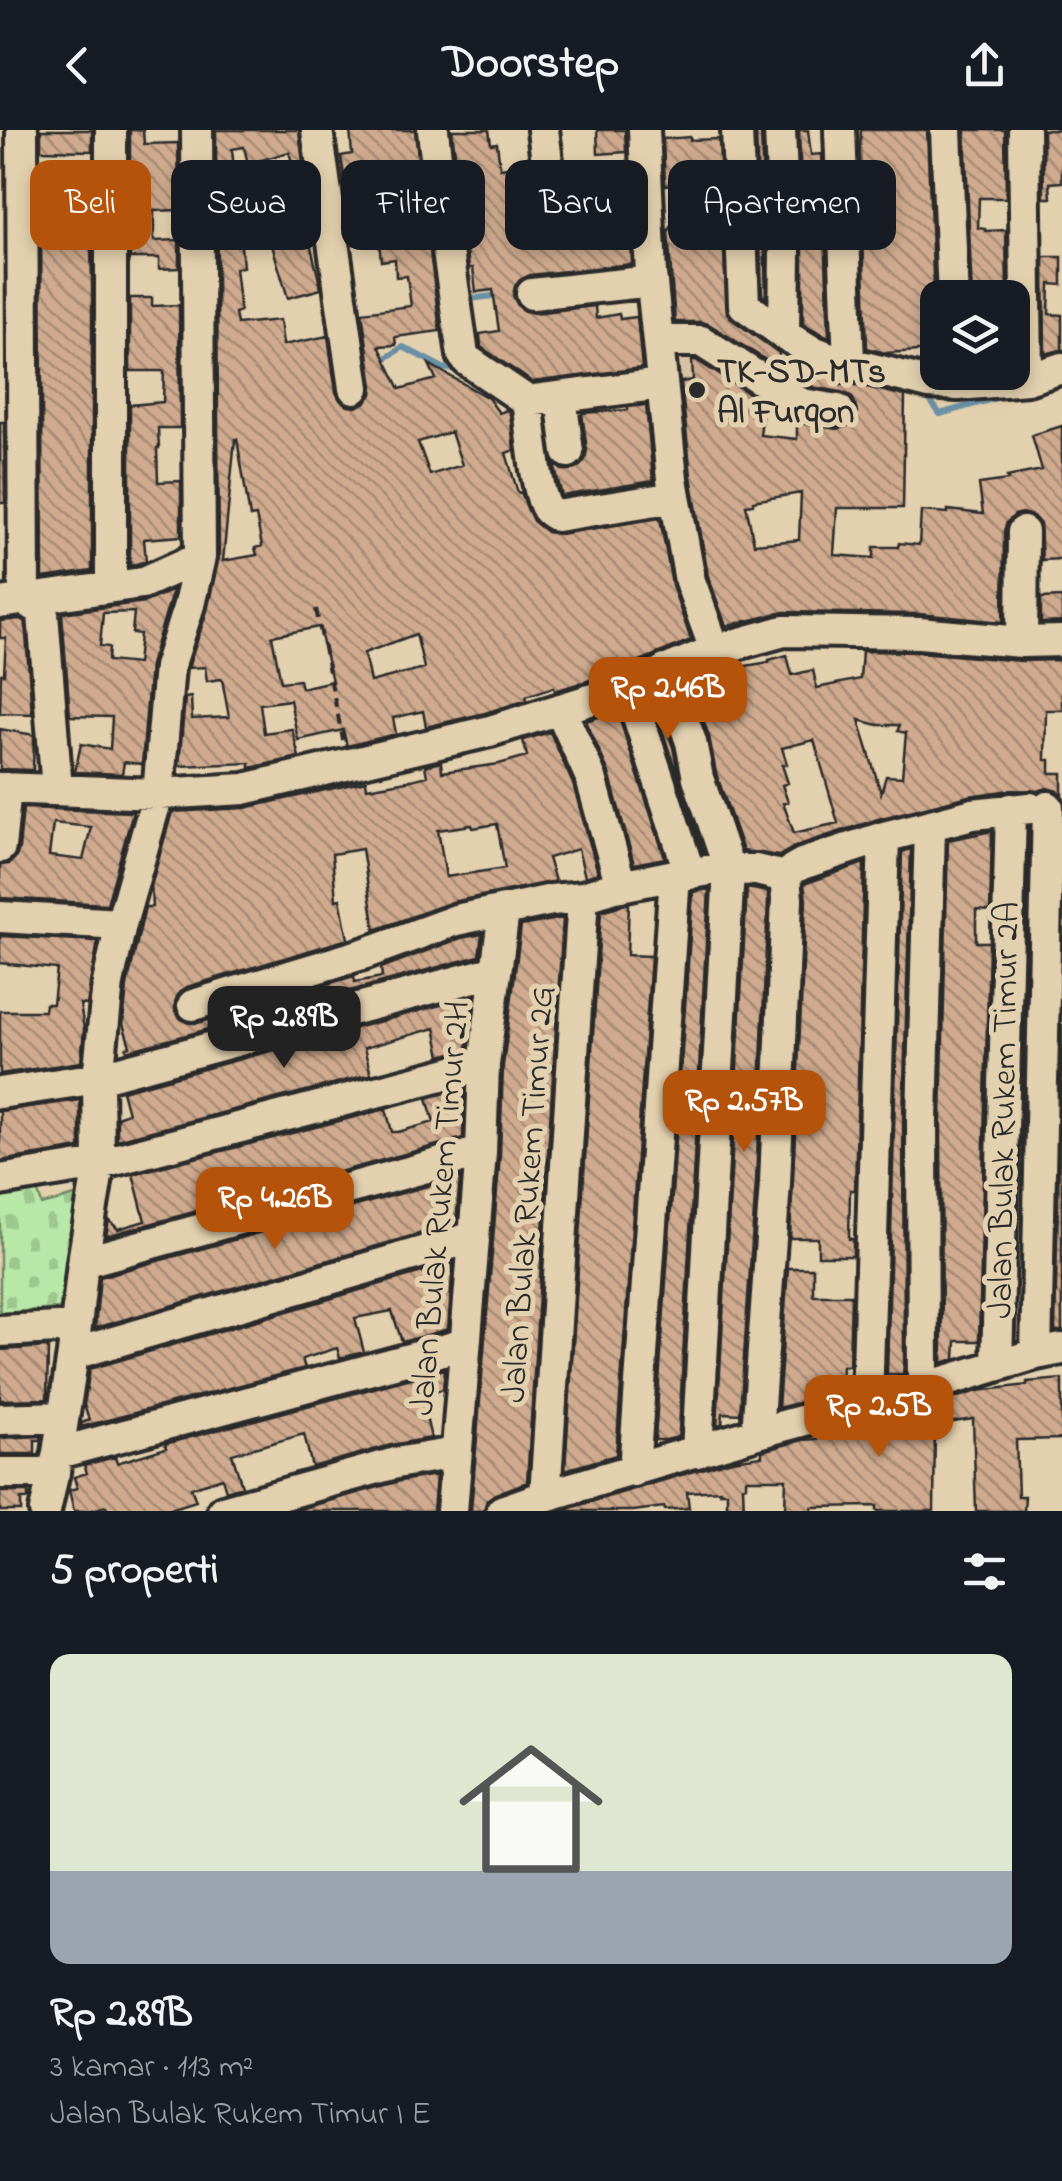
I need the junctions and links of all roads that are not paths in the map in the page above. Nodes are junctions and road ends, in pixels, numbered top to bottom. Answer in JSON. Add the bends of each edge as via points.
{"nodes":[{"id":1,"x":22,"y":130,"type":"edge"},
{"id":2,"x":111,"y":130,"type":"edge"},
{"id":3,"x":198,"y":130,"type":"edge"},
{"id":4,"x":317,"y":130,"type":"edge"},
{"id":5,"x":434,"y":130,"type":"edge"},
{"id":6,"x":543,"y":130,"type":"edge"},
{"id":7,"x":644,"y":130,"type":"edge"},
{"id":8,"x":736,"y":130,"type":"edge"},
{"id":9,"x":780,"y":130,"type":"edge"},
{"id":10,"x":840,"y":130,"type":"edge"},
{"id":11,"x":946,"y":130,"type":"edge"},
{"id":12,"x":1024,"y":130,"type":"edge"},
{"id":13,"x":547,"y":160,"type":"edge"},
{"id":14,"x":645,"y":160,"type":"edge"},
{"id":15,"x":648,"y":218,"type":"edge"},
{"id":16,"x":952,"y":280,"type":"edge"},
{"id":17,"x":1026,"y":280,"type":"edge"},
{"id":18,"x":652,"y":281,"type":"junction"},
{"id":19,"x":532,"y":294,"type":"dead end"},
{"id":20,"x":784,"y":334,"type":"junction"},
{"id":21,"x":658,"y":340,"type":"junction"},
{"id":22,"x":849,"y":362,"type":"junction"},
{"id":23,"x":1062,"y":368,"type":"edge"},
{"id":24,"x":352,"y":376,"type":"dead end"},
{"id":25,"x":1030,"y":379,"type":"edge"},
{"id":26,"x":920,"y":381,"type":"edge"},
{"id":27,"x":662,"y":384,"type":"junction"},
{"id":28,"x":561,"y":397,"type":"junction"},
{"id":29,"x":527,"y":401,"type":"junction"},
{"id":30,"x":838,"y":410,"type":"dead end"},
{"id":31,"x":568,"y":452,"type":"dead end"},
{"id":32,"x":676,"y":497,"type":"junction"},
{"id":33,"x":1023,"y":532,"type":"dead end"},
{"id":34,"x":200,"y":556,"type":"junction"},
{"id":35,"x":112,"y":586,"type":"junction"},
{"id":36,"x":12,"y":602,"type":"edge"},
{"id":37,"x":1062,"y":641,"type":"edge"},
{"id":38,"x":1022,"y":642,"type":"junction"},
{"id":39,"x":714,"y":650,"type":"junction"},
{"id":40,"x":666,"y":670,"type":"junction"},
{"id":41,"x":628,"y":686,"type":"junction"},
{"id":42,"x":560,"y":710,"type":"junction"},
{"id":43,"x":3,"y":788,"type":"edge"},
{"id":44,"x":57,"y":790,"type":"junction"},
{"id":45,"x":158,"y":794,"type":"junction"},
{"id":46,"x":1055,"y":806,"type":"edge"},
{"id":47,"x":1011,"y":809,"type":"junction"},
{"id":48,"x":930,"y":827,"type":"junction"},
{"id":49,"x":884,"y":838,"type":"junction"},
{"id":50,"x":0,"y":847,"type":"edge"},
{"id":51,"x":729,"y":869,"type":"junction"},
{"id":52,"x":682,"y":875,"type":"junction"},
{"id":53,"x":786,"y":878,"type":"junction"},
{"id":54,"x":621,"y":886,"type":"junction"},
{"id":55,"x":583,"y":897,"type":"junction"},
{"id":56,"x":504,"y":911,"type":"junction"},
{"id":57,"x":0,"y":917,"type":"edge"},
{"id":58,"x":121,"y":924,"type":"junction"},
{"id":59,"x":496,"y":971,"type":"junction"},
{"id":60,"x":193,"y":1005,"type":"dead end"},
{"id":61,"x":484,"y":1064,"type":"junction"},
{"id":62,"x":98,"y":1078,"type":"junction"},
{"id":63,"x":0,"y":1094,"type":"edge"},
{"id":64,"x":481,"y":1152,"type":"junction"},
{"id":65,"x":99,"y":1164,"type":"junction"},
{"id":66,"x":0,"y":1180,"type":"edge"},
{"id":67,"x":474,"y":1238,"type":"junction"},
{"id":68,"x":83,"y":1262,"type":"junction"},
{"id":69,"x":0,"y":1330,"type":"edge"},
{"id":70,"x":74,"y":1340,"type":"junction"},
{"id":71,"x":465,"y":1344,"type":"junction"},
{"id":72,"x":1049,"y":1352,"type":"edge"},
{"id":73,"x":997,"y":1366,"type":"junction"},
{"id":74,"x":922,"y":1388,"type":"junction"},
{"id":75,"x":867,"y":1403,"type":"junction"},
{"id":76,"x":62,"y":1417,"type":"junction"},
{"id":77,"x":0,"y":1419,"type":"edge"},
{"id":78,"x":757,"y":1432,"type":"junction"},
{"id":79,"x":696,"y":1452,"type":"junction"},
{"id":80,"x":455,"y":1453,"type":"junction"},
{"id":81,"x":56,"y":1463,"type":"junction"},
{"id":82,"x":634,"y":1470,"type":"junction"},
{"id":83,"x":0,"y":1473,"type":"edge"},
{"id":84,"x":545,"y":1496,"type":"junction"},
{"id":85,"x":46,"y":1511,"type":"edge"},
{"id":86,"x":223,"y":1511,"type":"edge"},
{"id":87,"x":452,"y":1511,"type":"edge"},
{"id":88,"x":502,"y":1511,"type":"edge"}],
"edges":[{"from":1,"to":36,"type":"street"},
{"from":2,"to":35,"type":"street"},
{"from":3,"to":34,"type":"street"},
{"from":4,"to":24,"type":"street"},
{"from":5,"to":29,"type":"street","via":[[464,355]]},
{"from":6,"to":13,"type":"street"},
{"from":7,"to":14,"type":"street"},
{"from":8,"to":20,"type":"street","via":[[744,305]]},
{"from":9,"to":20,"type":"street"},
{"from":10,"to":22,"type":"street"},
{"from":11,"to":16,"type":"street"},
{"from":12,"to":17,"type":"street"},
{"from":15,"to":18,"type":"street"},
{"from":18,"to":19,"type":"street"},
{"from":18,"to":21,"type":"street"},
{"from":20,"to":22,"type":"street"},
{"from":21,"to":27,"type":"street"},
{"from":21,"to":30,"type":"street","via":[[700,341],[792,399]]},
{"from":22,"to":26,"type":"street"},
{"from":23,"to":25,"type":"street"},
{"from":27,"to":28,"type":"street"},
{"from":27,"to":32,"type":"street"},
{"from":28,"to":29,"type":"street"},
{"from":28,"to":31,"type":"street"},
{"from":29,"to":32,"type":"street","via":[[544,504],[553,514]]},
{"from":32,"to":39,"type":"street","via":[[690,581]]},
{"from":33,"to":38,"type":"street"},
{"from":34,"to":35,"type":"street","via":[[142,582]]},
{"from":34,"to":45,"type":"street","via":[[170,667]]},
{"from":35,"to":36,"type":"street"},
{"from":36,"to":44,"type":"street","via":[[42,614]]},
{"from":37,"to":38,"type":"street"},
{"from":38,"to":39,"type":"street","via":[[784,631]]},
{"from":39,"to":40,"type":"street"},
{"from":40,"to":41,"type":"street"},
{"from":40,"to":51,"type":"street"},
{"from":41,"to":42,"type":"street"},
{"from":41,"to":52,"type":"street"},
{"from":42,"to":45,"type":"street","via":[[244,789]]},
{"from":42,"to":54,"type":"street","via":[[591,778]]},
{"from":43,"to":44,"type":"street"},
{"from":43,"to":50,"type":"street"},
{"from":44,"to":45,"type":"street"},
{"from":45,"to":58,"type":"street"},
{"from":46,"to":47,"type":"street"},
{"from":46,"to":72,"type":"street","name":"Jalan Bulak Rukem Timur 2A","via":[[1045,867]]},
{"from":47,"to":48,"type":"street"},
{"from":47,"to":73,"type":"street"},
{"from":48,"to":49,"type":"street"},
{"from":48,"to":74,"type":"street"},
{"from":49,"to":53,"type":"street","via":[[802,864]]},
{"from":49,"to":75,"type":"street"},
{"from":51,"to":52,"type":"street"},
{"from":51,"to":53,"type":"street"},
{"from":51,"to":79,"type":"street"},
{"from":52,"to":54,"type":"street"},
{"from":52,"to":82,"type":"street"},
{"from":53,"to":78,"type":"street"},
{"from":54,"to":55,"type":"street"},
{"from":55,"to":56,"type":"street"},
{"from":55,"to":84,"type":"street","name":"Jalan Bulak Rukem Timur 2G"},
{"from":56,"to":59,"type":"street","name":"Jalan Bulak Rukem Timur 2H"},
{"from":56,"to":60,"type":"street","via":[[456,920]]},
{"from":57,"to":58,"type":"street"},
{"from":58,"to":62,"type":"street"},
{"from":59,"to":61,"type":"street","name":"Jalan Bulak Rukem Timur 2H"},
{"from":59,"to":62,"type":"street"},
{"from":61,"to":64,"type":"street","name":"Jalan Bulak Rukem Timur 2H"},
{"from":61,"to":65,"type":"street"},
{"from":62,"to":63,"type":"street"},
{"from":62,"to":65,"type":"street"},
{"from":64,"to":67,"type":"street","name":"Jalan Bulak Rukem Timur 2H"},
{"from":64,"to":68,"type":"street"},
{"from":65,"to":66,"type":"street"},
{"from":65,"to":68,"type":"street"},
{"from":67,"to":70,"type":"street"},
{"from":67,"to":71,"type":"street","name":"Jalan Bulak Rukem Timur 2H"},
{"from":68,"to":70,"type":"street"},
{"from":69,"to":70,"type":"street"},
{"from":70,"to":76,"type":"street"},
{"from":71,"to":80,"type":"street","name":"Jalan Bulak Rukem Timur 2H"},
{"from":71,"to":81,"type":"street"},
{"from":72,"to":73,"type":"street"},
{"from":73,"to":74,"type":"street"},
{"from":74,"to":75,"type":"street"},
{"from":75,"to":78,"type":"street"},
{"from":76,"to":77,"type":"street"},
{"from":76,"to":81,"type":"street"},
{"from":78,"to":79,"type":"street"},
{"from":79,"to":82,"type":"street"},
{"from":80,"to":86,"type":"street"},
{"from":80,"to":87,"type":"street","name":"Jalan Bulak Rukem Timur 2H"},
{"from":81,"to":83,"type":"street"},
{"from":81,"to":85,"type":"street"},
{"from":82,"to":84,"type":"street"},
{"from":84,"to":88,"type":"street"}]}
